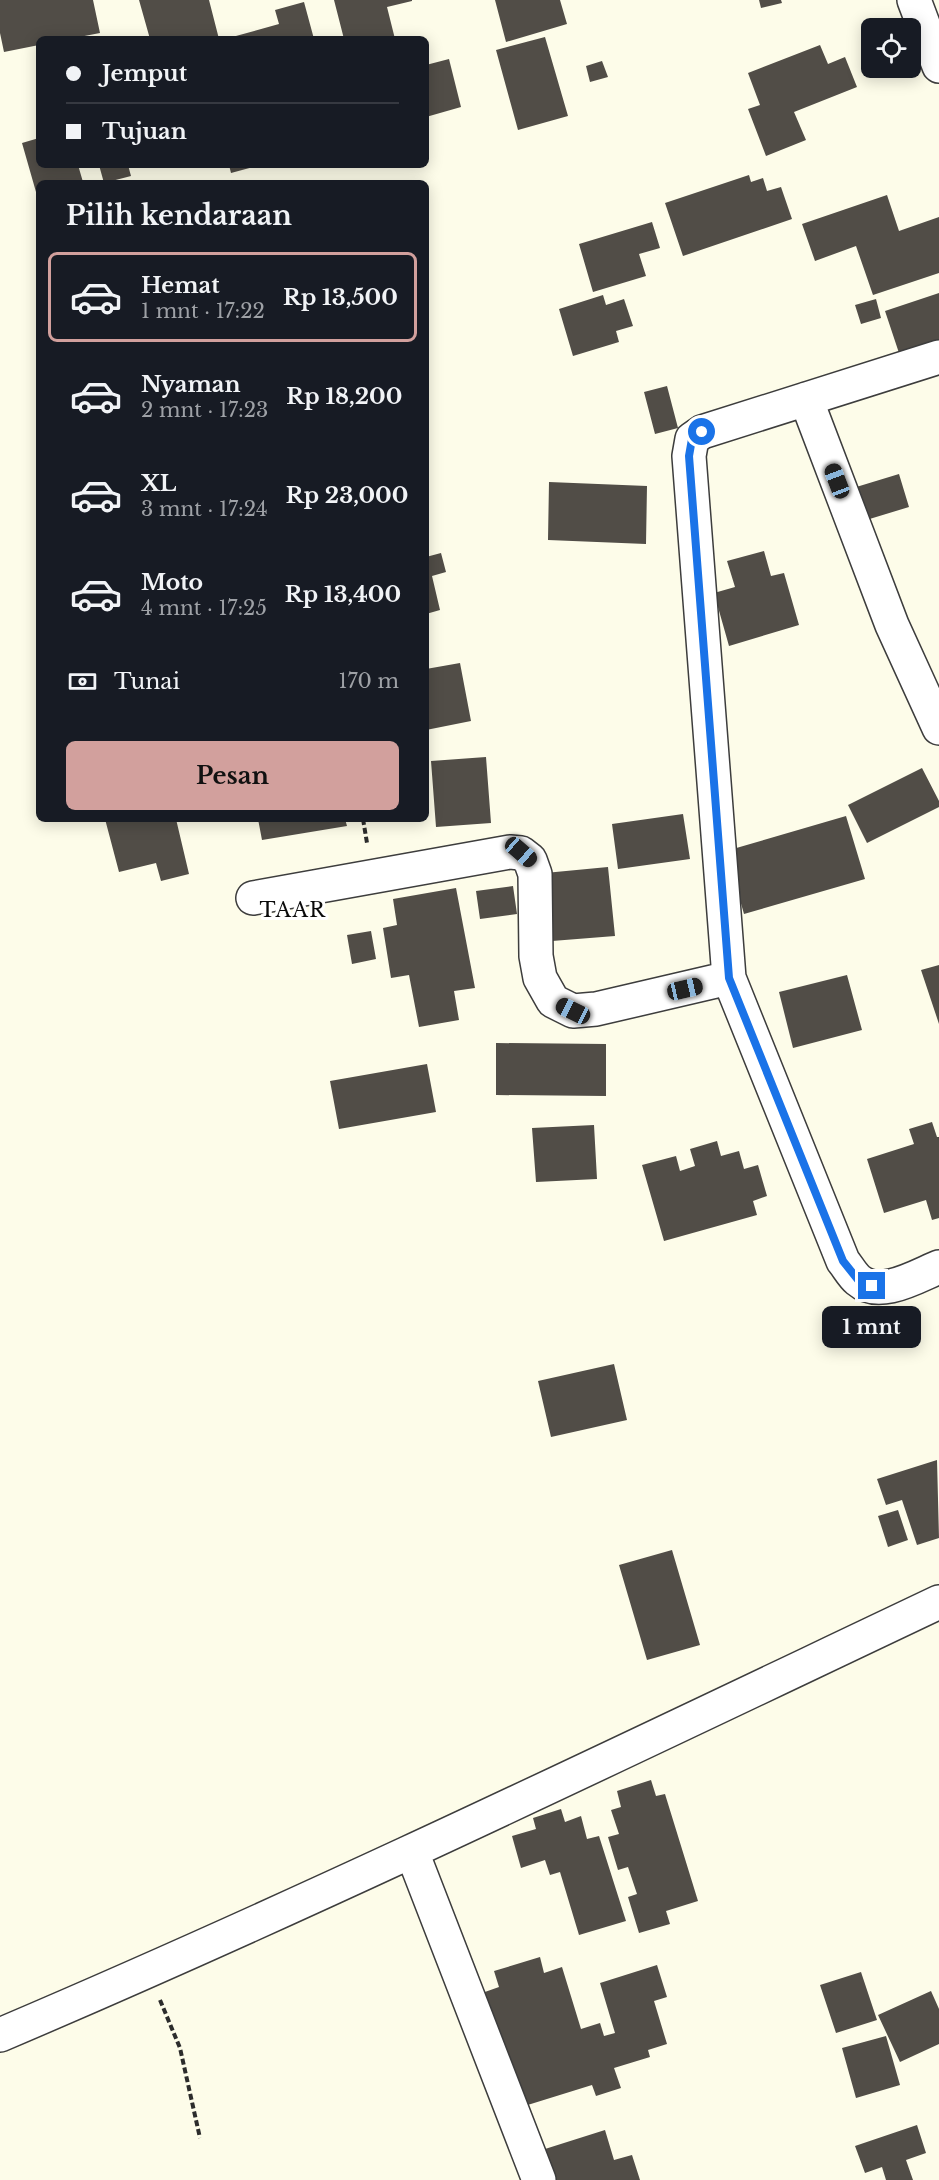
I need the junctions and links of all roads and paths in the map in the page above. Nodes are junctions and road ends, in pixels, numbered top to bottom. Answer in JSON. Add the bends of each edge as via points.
{"nodes":[{"id":1,"x":914,"y":0,"type":"edge"},
{"id":2,"x":939,"y":66,"type":"edge"},
{"id":3,"x":939,"y":357,"type":"edge"},
{"id":4,"x":806,"y":399,"type":"junction"},
{"id":5,"x":939,"y":728,"type":"edge"},
{"id":6,"x":253,"y":898,"type":"dead end"},
{"id":7,"x":729,"y":978,"type":"junction"},
{"id":8,"x":939,"y":1267,"type":"edge"},
{"id":9,"x":939,"y":1602,"type":"edge"},
{"id":10,"x":412,"y":1852,"type":"junction"},
{"id":11,"x":149,"y":1972,"type":"junction"},
{"id":12,"x":0,"y":2035,"type":"edge"},
{"id":13,"x":200,"y":2138,"type":"dead end"},
{"id":14,"x":539,"y":2180,"type":"edge"}],
"edges":[{"from":1,"to":2,"type":"street"},
{"from":3,"to":4,"type":"street"},
{"from":4,"to":5,"type":"street","via":[[891,625]]},
{"from":4,"to":7,"type":"street","via":[[702,432],[692,439],[689,456]]},
{"from":6,"to":7,"type":"street","via":[[521,852],[535,874],[536,956],[540,978],[553,1001],[573,1011],[596,1009]]},
{"from":7,"to":8,"type":"street","via":[[843,1261],[859,1281],[872,1286],[894,1286]]},
{"from":9,"to":10,"type":"street"},
{"from":10,"to":11,"type":"street"},
{"from":10,"to":14,"type":"street"},
{"from":11,"to":12,"type":"street"},
{"from":11,"to":13,"type":"path","via":[[180,2048]]}]}
